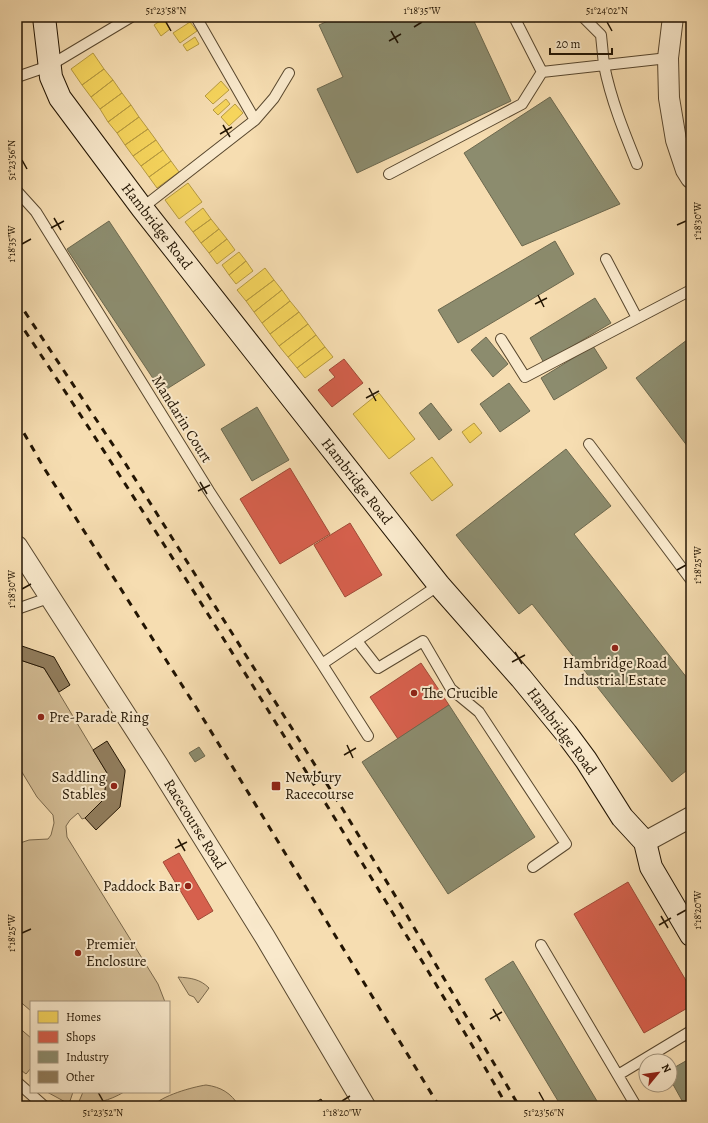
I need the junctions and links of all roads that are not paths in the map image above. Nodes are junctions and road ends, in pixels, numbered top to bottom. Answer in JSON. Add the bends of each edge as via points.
{"nodes":[{"id":1,"x":44,"y":17,"type":"edge"},
{"id":2,"x":131,"y":17,"type":"edge"},
{"id":3,"x":196,"y":17,"type":"edge"},
{"id":4,"x":514,"y":17,"type":"edge"},
{"id":5,"x":582,"y":17,"type":"edge"},
{"id":6,"x":673,"y":17,"type":"edge"},
{"id":7,"x":668,"y":58,"type":"junction"},
{"id":8,"x":604,"y":64,"type":"junction"},
{"id":9,"x":49,"y":66,"type":"junction"},
{"id":10,"x":542,"y":72,"type":"junction"},
{"id":11,"x":289,"y":74,"type":"dead end"},
{"id":12,"x":17,"y":77,"type":"edge"},
{"id":13,"x":255,"y":120,"type":"junction"},
{"id":14,"x":637,"y":164,"type":"dead end"},
{"id":15,"x":389,"y":174,"type":"dead end"},
{"id":16,"x":691,"y":178,"type":"edge"},
{"id":17,"x":17,"y":191,"type":"edge"},
{"id":18,"x":142,"y":208,"type":"junction"},
{"id":19,"x":606,"y":259,"type":"dead end"},
{"id":20,"x":691,"y":290,"type":"edge"},
{"id":21,"x":637,"y":318,"type":"junction"},
{"id":22,"x":501,"y":339,"type":"dead end"},
{"id":23,"x":589,"y":444,"type":"dead end"},
{"id":24,"x":17,"y":546,"type":"edge"},
{"id":25,"x":691,"y":580,"type":"edge"},
{"id":26,"x":439,"y":585,"type":"junction"},
{"id":27,"x":51,"y":597,"type":"junction"},
{"id":28,"x":17,"y":609,"type":"edge"},
{"id":29,"x":357,"y":641,"type":"junction"},
{"id":30,"x":322,"y":664,"type":"junction"},
{"id":31,"x":368,"y":736,"type":"dead end"},
{"id":32,"x":691,"y":817,"type":"edge"},
{"id":33,"x":645,"y":842,"type":"junction"},
{"id":34,"x":533,"y":867,"type":"dead end"},
{"id":35,"x":691,"y":935,"type":"edge"},
{"id":36,"x":541,"y":945,"type":"dead end"},
{"id":37,"x":691,"y":1031,"type":"edge"},
{"id":38,"x":618,"y":1075,"type":"junction"},
{"id":39,"x":17,"y":1082,"type":"edge"},
{"id":40,"x":44,"y":1106,"type":"edge"},
{"id":41,"x":366,"y":1106,"type":"edge"},
{"id":42,"x":636,"y":1106,"type":"edge"}],
"edges":[{"from":1,"to":9,"type":"main road","name":"Hambridge Road"},
{"from":2,"to":9,"type":"lane"},
{"from":3,"to":13,"type":"lane"},
{"from":4,"to":10,"type":"lane"},
{"from":5,"to":8,"type":"lane","via":[[601,35]]},
{"from":6,"to":7,"type":"street"},
{"from":7,"to":8,"type":"lane"},
{"from":7,"to":16,"type":"street","via":[[669,98],[676,140]]},
{"from":8,"to":10,"type":"lane"},
{"from":8,"to":14,"type":"lane","via":[[617,113]]},
{"from":9,"to":12,"type":"lane"},
{"from":9,"to":18,"type":"main road","name":"Hambridge Road","via":[[60,98]]},
{"from":10,"to":15,"type":"lane","via":[[522,104]]},
{"from":11,"to":13,"type":"lane","via":[[274,98]]},
{"from":13,"to":18,"type":"lane"},
{"from":17,"to":30,"type":"lane","name":"Mandarin Court","via":[[36,212],[209,491]]},
{"from":18,"to":26,"type":"main road","name":"Hambridge Road"},
{"from":19,"to":21,"type":"lane"},
{"from":20,"to":21,"type":"lane"},
{"from":21,"to":22,"type":"lane","via":[[524,377]]},
{"from":23,"to":25,"type":"lane"},
{"from":24,"to":27,"type":"street","name":"Racecourse Road"},
{"from":26,"to":29,"type":"lane"},
{"from":26,"to":33,"type":"main road","name":"Hambridge Road","via":[[548,711],[586,760],[622,816]]},
{"from":27,"to":28,"type":"lane"},
{"from":27,"to":41,"type":"street","name":"Racecourse Road","via":[[265,937]]},
{"from":29,"to":30,"type":"lane"},
{"from":29,"to":34,"type":"lane","via":[[378,668],[422,641],[451,689],[479,712],[566,844]]},
{"from":30,"to":31,"type":"lane","name":"Mandarin Court"},
{"from":32,"to":33,"type":"street"},
{"from":33,"to":35,"type":"main road","name":"Hambridge Road","via":[[651,867]]},
{"from":36,"to":38,"type":"lane"},
{"from":37,"to":38,"type":"lane"},
{"from":38,"to":42,"type":"lane"},
{"from":39,"to":40,"type":"lane"}]}
